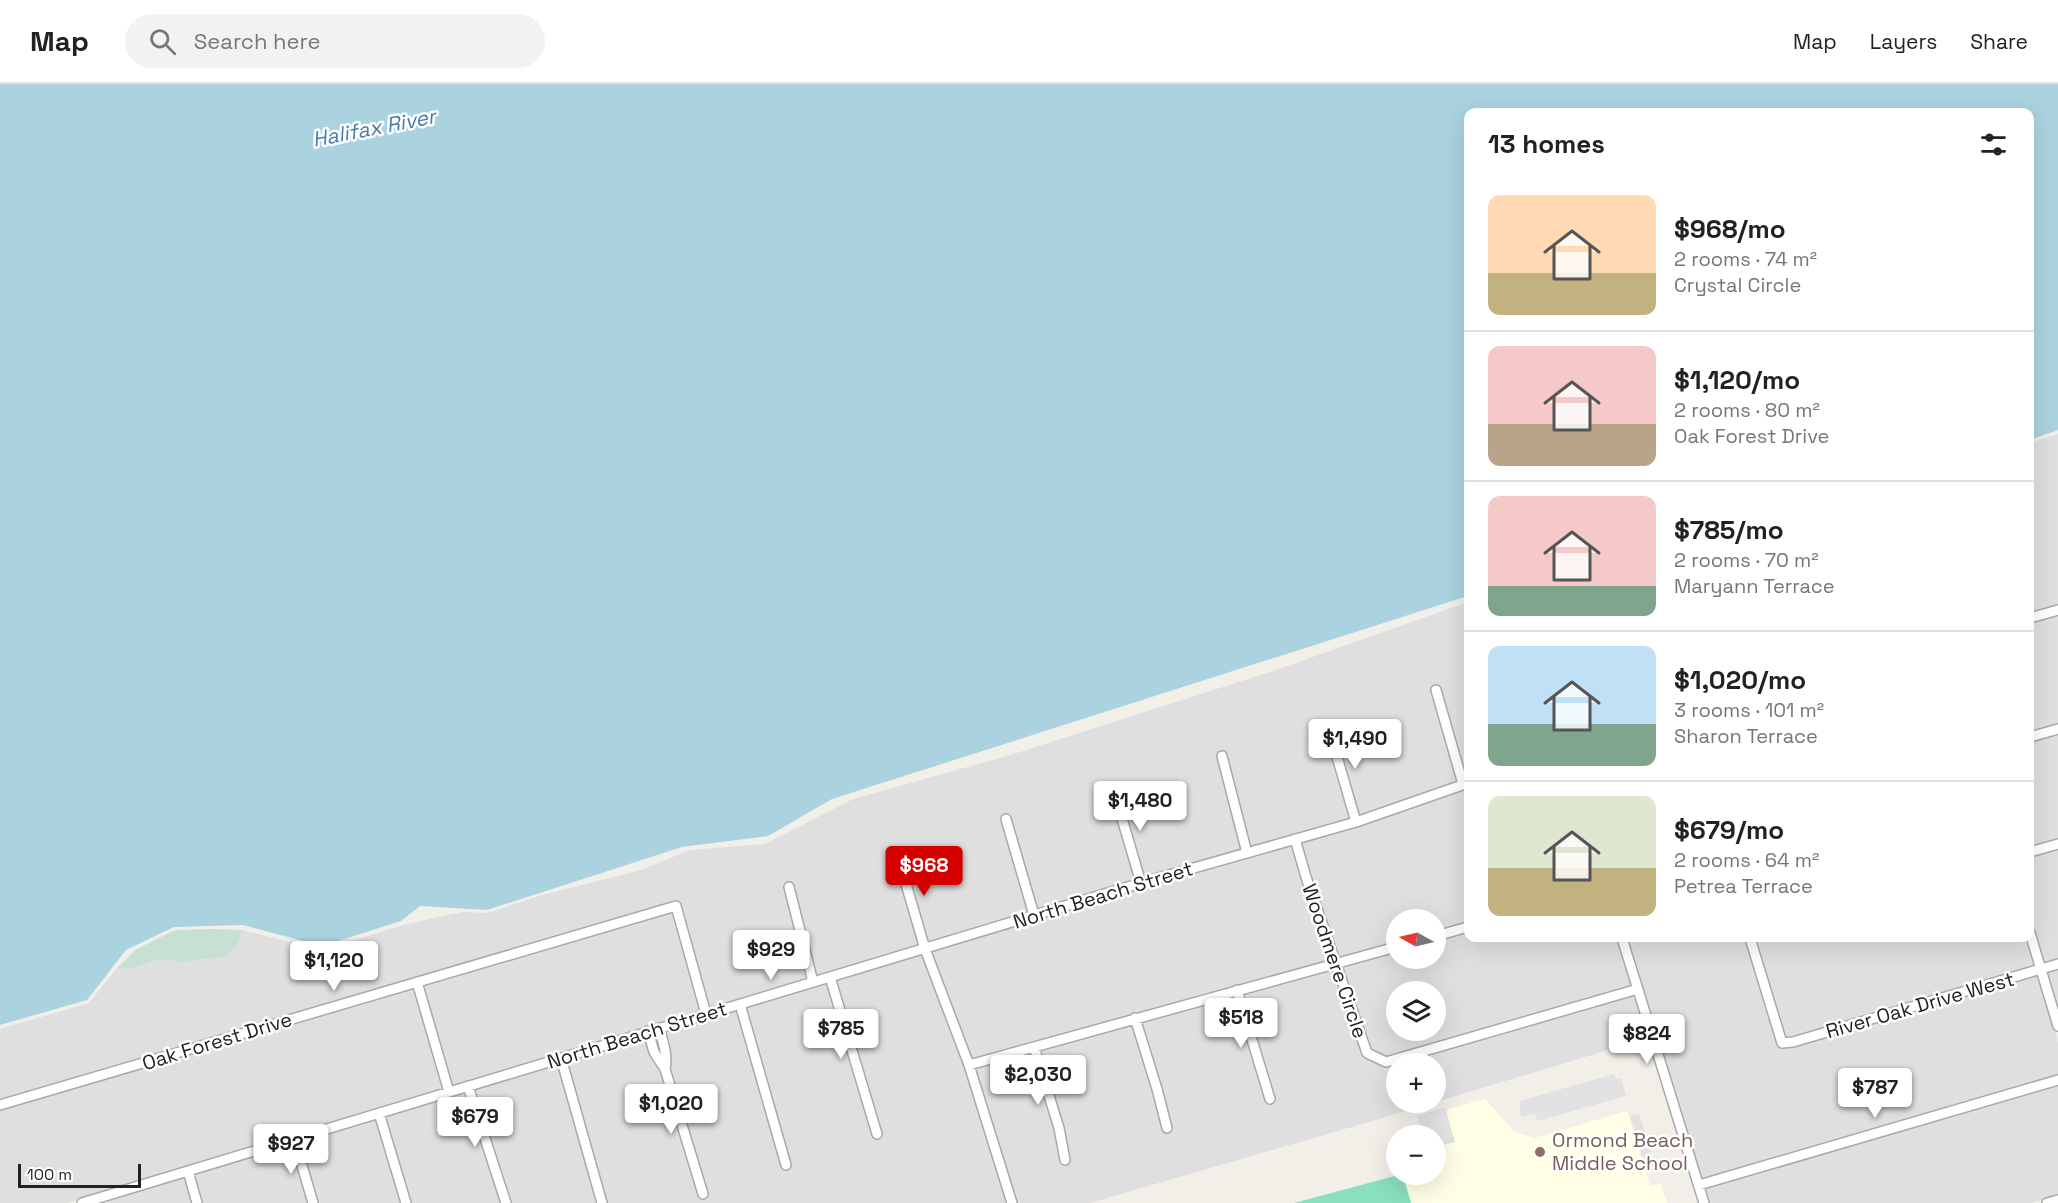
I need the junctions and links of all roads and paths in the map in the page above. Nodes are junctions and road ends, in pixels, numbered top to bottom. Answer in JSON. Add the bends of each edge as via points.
{"nodes":[{"id":1,"x":2058,"y":610,"type":"edge"},
{"id":2,"x":2034,"y":617,"type":"edge"},
{"id":3,"x":1436,"y":690,"type":"dead end"},
{"id":4,"x":1328,"y":726,"type":"dead end"},
{"id":5,"x":2058,"y":729,"type":"edge"},
{"id":6,"x":2034,"y":736,"type":"edge"},
{"id":7,"x":1222,"y":756,"type":"dead end"},
{"id":8,"x":1464,"y":778,"type":"edge"},
{"id":9,"x":1464,"y":785,"type":"edge"},
{"id":10,"x":1113,"y":788,"type":"dead end"},
{"id":11,"x":1006,"y":819,"type":"dead end"},
{"id":12,"x":1356,"y":822,"type":"junction"},
{"id":13,"x":1294,"y":839,"type":"junction"},
{"id":14,"x":2058,"y":844,"type":"edge"},
{"id":15,"x":2034,"y":851,"type":"edge"},
{"id":16,"x":897,"y":853,"type":"dead end"},
{"id":17,"x":1247,"y":853,"type":"junction"},
{"id":18,"x":1141,"y":883,"type":"junction"},
{"id":19,"x":789,"y":887,"type":"dead end"},
{"id":20,"x":1034,"y":915,"type":"junction"},
{"id":21,"x":1464,"y":928,"type":"edge"},
{"id":22,"x":1446,"y":933,"type":"edge"},
{"id":23,"x":1623,"y":942,"type":"edge"},
{"id":24,"x":1751,"y":942,"type":"edge"},
{"id":25,"x":2032,"y":942,"type":"edge"},
{"id":26,"x":925,"y":949,"type":"junction"},
{"id":27,"x":1386,"y":950,"type":"edge"},
{"id":28,"x":1336,"y":964,"type":"junction"},
{"id":29,"x":2058,"y":964,"type":"edge"},
{"id":30,"x":2040,"y":969,"type":"junction"},
{"id":31,"x":830,"y":977,"type":"junction"},
{"id":32,"x":417,"y":982,"type":"junction"},
{"id":33,"x":813,"y":982,"type":"junction"},
{"id":34,"x":1638,"y":989,"type":"junction"},
{"id":35,"x":1237,"y":990,"type":"junction"},
{"id":36,"x":740,"y":1004,"type":"junction"},
{"id":37,"x":706,"y":1014,"type":"junction"},
{"id":38,"x":1135,"y":1018,"type":"junction"},
{"id":39,"x":2058,"y":1026,"type":"edge"},
{"id":40,"x":659,"y":1028,"type":"junction"},
{"id":41,"x":648,"y":1031,"type":"junction"},
{"id":42,"x":1034,"y":1047,"type":"junction"},
{"id":43,"x":561,"y":1058,"type":"junction"},
{"id":44,"x":969,"y":1065,"type":"junction"},
{"id":45,"x":665,"y":1068,"type":"junction"},
{"id":46,"x":2058,"y":1080,"type":"edge"},
{"id":47,"x":468,"y":1086,"type":"junction"},
{"id":48,"x":449,"y":1092,"type":"junction"},
{"id":49,"x":1270,"y":1099,"type":"dead end"},
{"id":50,"x":0,"y":1105,"type":"edge"},
{"id":51,"x":379,"y":1113,"type":"junction"},
{"id":52,"x":1167,"y":1128,"type":"dead end"},
{"id":53,"x":878,"y":1134,"type":"dead end"},
{"id":54,"x":294,"y":1138,"type":"junction"},
{"id":55,"x":1065,"y":1160,"type":"dead end"},
{"id":56,"x":786,"y":1165,"type":"dead end"},
{"id":57,"x":188,"y":1171,"type":"junction"},
{"id":58,"x":1699,"y":1185,"type":"junction"},
{"id":59,"x":703,"y":1194,"type":"dead end"},
{"id":60,"x":102,"y":1200,"type":"edge"},
{"id":61,"x":82,"y":1203,"type":"edge"},
{"id":62,"x":197,"y":1203,"type":"edge"},
{"id":63,"x":313,"y":1203,"type":"edge"},
{"id":64,"x":406,"y":1203,"type":"edge"},
{"id":65,"x":506,"y":1203,"type":"edge"},
{"id":66,"x":602,"y":1203,"type":"edge"},
{"id":67,"x":1012,"y":1203,"type":"edge"},
{"id":68,"x":1704,"y":1203,"type":"edge"}],
"edges":[{"from":1,"to":2,"type":"street"},
{"from":3,"to":8,"type":"street"},
{"from":4,"to":12,"type":"street"},
{"from":5,"to":6,"type":"street"},
{"from":7,"to":17,"type":"street"},
{"from":9,"to":12,"type":"street","name":"North Beach Street"},
{"from":10,"to":18,"type":"street"},
{"from":11,"to":20,"type":"street"},
{"from":12,"to":13,"type":"street","name":"North Beach Street"},
{"from":13,"to":17,"type":"street","name":"North Beach Street"},
{"from":13,"to":28,"type":"street","name":"Woodmere Circle"},
{"from":14,"to":15,"type":"street"},
{"from":16,"to":26,"type":"street"},
{"from":17,"to":18,"type":"street","name":"North Beach Street"},
{"from":18,"to":20,"type":"street","name":"North Beach Street"},
{"from":19,"to":33,"type":"street"},
{"from":20,"to":26,"type":"street","name":"North Beach Street"},
{"from":21,"to":22,"type":"street"},
{"from":23,"to":34,"type":"street"},
{"from":24,"to":30,"type":"street","name":"River Oak Drive West","via":[[1782,1043]]},
{"from":25,"to":30,"type":"street"},
{"from":26,"to":31,"type":"street","name":"North Beach Street"},
{"from":26,"to":44,"type":"street"},
{"from":27,"to":28,"type":"street"},
{"from":28,"to":34,"type":"street","name":"Woodmere Circle","via":[[1367,1053],[1386,1062]]},
{"from":28,"to":35,"type":"street"},
{"from":29,"to":30,"type":"street","name":"River Oak Drive West"},
{"from":30,"to":39,"type":"street"},
{"from":31,"to":33,"type":"street","name":"North Beach Street"},
{"from":31,"to":53,"type":"street"},
{"from":32,"to":37,"type":"street","name":"Oak Forest Drive","via":[[676,906]]},
{"from":32,"to":48,"type":"street"},
{"from":32,"to":50,"type":"street","name":"Oak Forest Drive"},
{"from":33,"to":36,"type":"street","name":"North Beach Street"},
{"from":34,"to":58,"type":"street"},
{"from":35,"to":38,"type":"street"},
{"from":35,"to":49,"type":"street"},
{"from":36,"to":37,"type":"street","name":"North Beach Street"},
{"from":36,"to":56,"type":"street"},
{"from":37,"to":40,"type":"street","name":"North Beach Street"},
{"from":38,"to":42,"type":"street"},
{"from":38,"to":52,"type":"street"},
{"from":40,"to":41,"type":"street","name":"North Beach Street"},
{"from":40,"to":45,"type":"street"},
{"from":41,"to":43,"type":"street","name":"North Beach Street"},
{"from":41,"to":45,"type":"street","via":[[654,1052]]},
{"from":42,"to":44,"type":"street"},
{"from":42,"to":55,"type":"street"},
{"from":43,"to":47,"type":"street","name":"North Beach Street"},
{"from":43,"to":66,"type":"street"},
{"from":44,"to":67,"type":"street"},
{"from":45,"to":59,"type":"street"},
{"from":46,"to":58,"type":"street"},
{"from":47,"to":48,"type":"street","name":"North Beach Street"},
{"from":47,"to":65,"type":"street"},
{"from":48,"to":51,"type":"street","name":"North Beach Street"},
{"from":51,"to":54,"type":"street","name":"North Beach Street"},
{"from":51,"to":64,"type":"street"},
{"from":54,"to":57,"type":"street","name":"North Beach Street"},
{"from":54,"to":63,"type":"street"},
{"from":57,"to":60,"type":"street","name":"North Beach Street"},
{"from":57,"to":62,"type":"street"},
{"from":58,"to":68,"type":"street"},
{"from":60,"to":61,"type":"street","name":"North Beach Street"}]}
